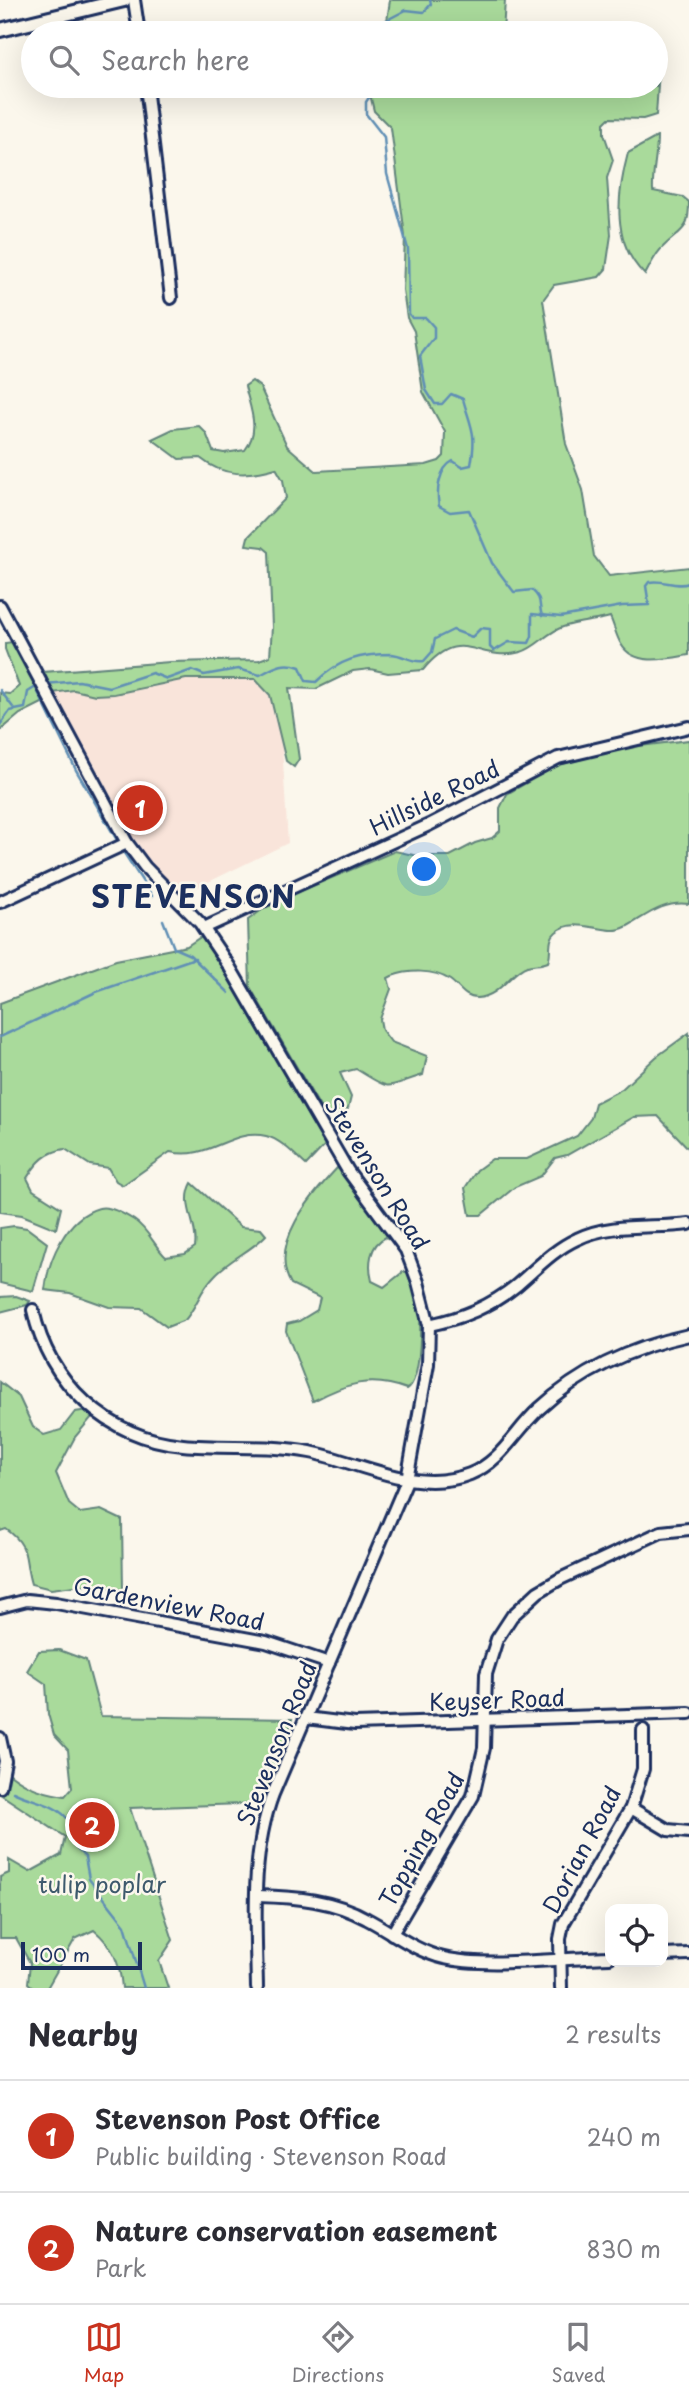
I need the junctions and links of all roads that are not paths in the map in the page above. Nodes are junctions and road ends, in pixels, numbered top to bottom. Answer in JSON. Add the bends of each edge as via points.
{"nodes":[{"id":1,"x":124,"y":0,"type":"edge"},
{"id":2,"x":134,"y":0,"type":"edge"},
{"id":3,"x":37,"y":21,"type":"edge"},
{"id":4,"x":137,"y":21,"type":"edge"},
{"id":5,"x":21,"y":25,"type":"edge"},
{"id":6,"x":0,"y":30,"type":"edge"},
{"id":7,"x":147,"y":98,"type":"edge"},
{"id":8,"x":172,"y":299,"type":"dead end"},
{"id":9,"x":0,"y":606,"type":"edge"},
{"id":10,"x":689,"y":727,"type":"edge"},
{"id":11,"x":127,"y":843,"type":"junction"},
{"id":12,"x":0,"y":902,"type":"edge"},
{"id":13,"x":204,"y":928,"type":"junction"},
{"id":14,"x":689,"y":1224,"type":"edge"},
{"id":15,"x":33,"y":1310,"type":"dead end"},
{"id":16,"x":429,"y":1325,"type":"junction"},
{"id":17,"x":689,"y":1335,"type":"edge"},
{"id":18,"x":407,"y":1480,"type":"junction"},
{"id":19,"x":689,"y":1529,"type":"edge"},
{"id":20,"x":0,"y":1607,"type":"edge"},
{"id":21,"x":330,"y":1663,"type":"junction"},
{"id":22,"x":689,"y":1713,"type":"edge"},
{"id":23,"x":306,"y":1718,"type":"junction"},
{"id":24,"x":484,"y":1720,"type":"junction"},
{"id":25,"x":643,"y":1730,"type":"dead end"},
{"id":26,"x":0,"y":1738,"type":"edge"},
{"id":27,"x":0,"y":1787,"type":"edge"},
{"id":28,"x":631,"y":1808,"type":"junction"},
{"id":29,"x":689,"y":1832,"type":"edge"},
{"id":30,"x":258,"y":1896,"type":"junction"},
{"id":31,"x":392,"y":1934,"type":"junction"},
{"id":32,"x":689,"y":1954,"type":"edge"},
{"id":33,"x":668,"y":1955,"type":"edge"},
{"id":34,"x":605,"y":1957,"type":"edge"},
{"id":35,"x":560,"y":1958,"type":"junction"},
{"id":36,"x":257,"y":1988,"type":"edge"},
{"id":37,"x":561,"y":1988,"type":"edge"}],
"edges":[{"from":1,"to":3,"type":"main road"},
{"from":2,"to":4,"type":"street"},
{"from":5,"to":6,"type":"main road"},
{"from":7,"to":8,"type":"street"},
{"from":9,"to":11,"type":"street","name":"Stevenson Road"},
{"from":10,"to":13,"type":"street","name":"Hillside Road","via":[[558,758],[429,825]]},
{"from":11,"to":12,"type":"street"},
{"from":11,"to":13,"type":"street","name":"Stevenson Road"},
{"from":13,"to":16,"type":"street","name":"Stevenson Road","via":[[348,1171],[406,1250]]},
{"from":14,"to":16,"type":"street","via":[[610,1229],[577,1239],[477,1312]]},
{"from":15,"to":18,"type":"street","via":[[44,1348],[66,1383],[98,1414],[121,1427],[174,1444],[313,1453]]},
{"from":16,"to":18,"type":"street","name":"Stevenson Road","via":[[428,1364]]},
{"from":17,"to":18,"type":"street","via":[[627,1353],[586,1373],[537,1410],[497,1457],[480,1469],[453,1480]]},
{"from":18,"to":21,"type":"street","name":"Stevenson Road"},
{"from":19,"to":24,"type":"street","name":"Topping Road","via":[[662,1532],[561,1579],[520,1607],[491,1655],[483,1689]]},
{"from":20,"to":21,"type":"street","name":"Gardenview Road","via":[[27,1600],[56,1603],[266,1642]]},
{"from":21,"to":23,"type":"street","name":"Stevenson Road"},
{"from":22,"to":24,"type":"street","name":"Keyser Road"},
{"from":23,"to":24,"type":"street","name":"Keyser Road","via":[[355,1724]]},
{"from":23,"to":30,"type":"street","name":"Stevenson Road","via":[[261,1828]]},
{"from":24,"to":31,"type":"street","name":"Topping Road","via":[[482,1762],[473,1796]]},
{"from":25,"to":28,"type":"street","name":"Dorian Road","via":[[642,1769]]},
{"from":26,"to":27,"type":"street","via":[[5,1761]]},
{"from":28,"to":29,"type":"street","via":[[668,1830]]},
{"from":28,"to":35,"type":"street","name":"Dorian Road","via":[[563,1924]]},
{"from":30,"to":31,"type":"street","via":[[329,1903]]},
{"from":30,"to":36,"type":"street","name":"Stevenson Road"},
{"from":31,"to":35,"type":"street","via":[[428,1953],[455,1960]]},
{"from":32,"to":33,"type":"street"},
{"from":34,"to":35,"type":"street"},
{"from":35,"to":37,"type":"street","name":"Dorian Road"}]}
